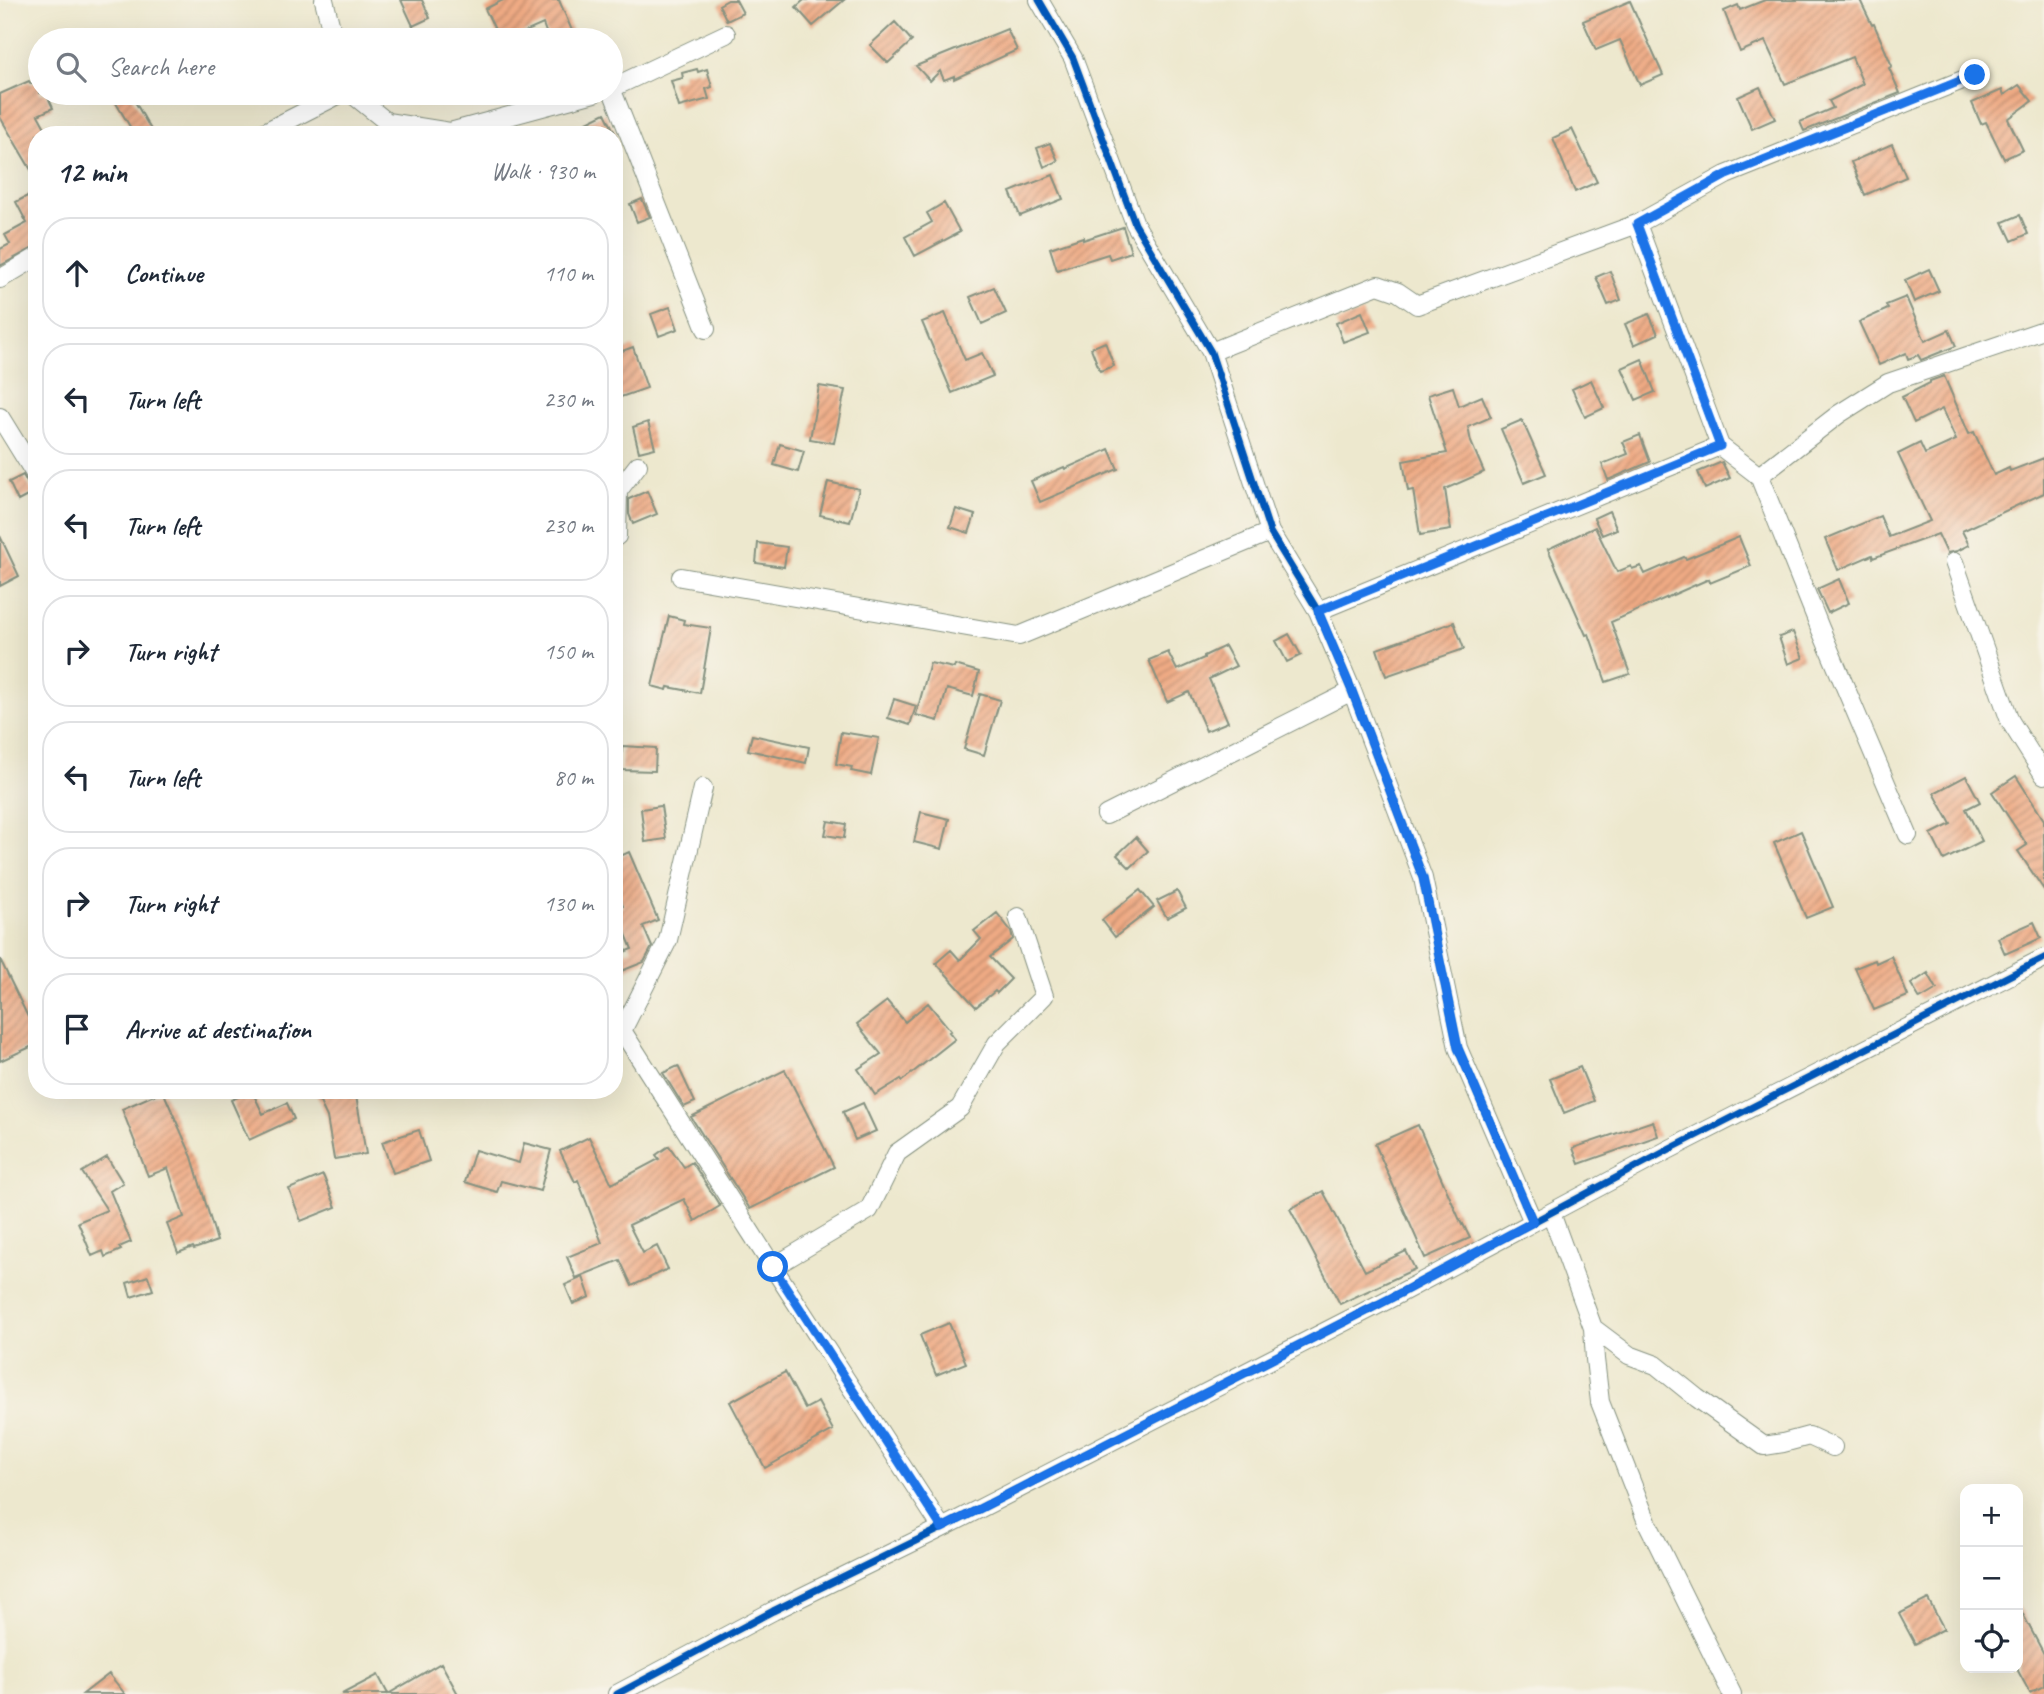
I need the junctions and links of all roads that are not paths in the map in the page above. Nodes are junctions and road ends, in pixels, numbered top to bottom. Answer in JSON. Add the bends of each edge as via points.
{"nodes":[{"id":1,"x":324,"y":0,"type":"edge"},
{"id":2,"x":1039,"y":0,"type":"edge"},
{"id":3,"x":331,"y":28,"type":"edge"},
{"id":4,"x":726,"y":34,"type":"dead end"},
{"id":5,"x":1975,"y":75,"type":"dead end"},
{"id":6,"x":623,"y":82,"type":"edge"},
{"id":7,"x":318,"y":105,"type":"edge"},
{"id":8,"x":366,"y":105,"type":"edge"},
{"id":9,"x":550,"y":105,"type":"edge"},
{"id":10,"x":618,"y":105,"type":"edge"},
{"id":11,"x":277,"y":126,"type":"edge"},
{"id":12,"x":416,"y":126,"type":"edge"},
{"id":13,"x":472,"y":126,"type":"edge"},
{"id":14,"x":1637,"y":224,"type":"junction"},
{"id":15,"x":28,"y":262,"type":"edge"},
{"id":16,"x":0,"y":279,"type":"edge"},
{"id":17,"x":706,"y":329,"type":"dead end"},
{"id":18,"x":2044,"y":330,"type":"edge"},
{"id":19,"x":1211,"y":352,"type":"junction"},
{"id":20,"x":0,"y":417,"type":"edge"},
{"id":21,"x":1720,"y":446,"type":"junction"},
{"id":22,"x":28,"y":462,"type":"edge"},
{"id":23,"x":638,"y":465,"type":"dead end"},
{"id":24,"x":1759,"y":476,"type":"junction"},
{"id":25,"x":623,"y":484,"type":"edge"},
{"id":26,"x":1270,"y":532,"type":"junction"},
{"id":27,"x":1954,"y":562,"type":"dead end"},
{"id":28,"x":681,"y":577,"type":"dead end"},
{"id":29,"x":1318,"y":611,"type":"junction"},
{"id":30,"x":1352,"y":691,"type":"junction"},
{"id":31,"x":2044,"y":775,"type":"edge"},
{"id":32,"x":703,"y":788,"type":"dead end"},
{"id":33,"x":1106,"y":815,"type":"dead end"},
{"id":34,"x":1908,"y":835,"type":"dead end"},
{"id":35,"x":1018,"y":917,"type":"dead end"},
{"id":36,"x":2044,"y":958,"type":"edge"},
{"id":37,"x":623,"y":1016,"type":"edge"},
{"id":38,"x":623,"y":1032,"type":"edge"},
{"id":39,"x":1551,"y":1213,"type":"junction"},
{"id":40,"x":1533,"y":1222,"type":"junction"},
{"id":41,"x":773,"y":1267,"type":"junction"},
{"id":42,"x":1593,"y":1328,"type":"junction"},
{"id":43,"x":1833,"y":1447,"type":"dead end"},
{"id":44,"x":942,"y":1528,"type":"junction"},
{"id":45,"x":617,"y":1694,"type":"edge"},
{"id":46,"x":1732,"y":1694,"type":"edge"}],
"edges":[{"from":1,"to":3,"type":"street"},
{"from":2,"to":19,"type":"street","via":[[1073,58],[1135,223]]},
{"from":4,"to":6,"type":"street"},
{"from":5,"to":14,"type":"street","via":[[1726,175]]},
{"from":7,"to":11,"type":"street"},
{"from":8,"to":12,"type":"street","via":[[387,121]]},
{"from":9,"to":13,"type":"street"},
{"from":10,"to":17,"type":"street"},
{"from":14,"to":19,"type":"street","via":[[1417,305],[1378,285]]},
{"from":14,"to":21,"type":"street"},
{"from":15,"to":16,"type":"street"},
{"from":18,"to":24,"type":"street","via":[[1888,383]]},
{"from":19,"to":26,"type":"street"},
{"from":20,"to":22,"type":"street"},
{"from":21,"to":24,"type":"street"},
{"from":21,"to":29,"type":"street"},
{"from":23,"to":25,"type":"street"},
{"from":24,"to":34,"type":"street"},
{"from":26,"to":28,"type":"street","via":[[1019,636]]},
{"from":26,"to":29,"type":"street"},
{"from":27,"to":31,"type":"street","via":[[2010,721]]},
{"from":29,"to":30,"type":"street"},
{"from":30,"to":33,"type":"street"},
{"from":30,"to":40,"type":"street","via":[[1423,878],[1458,1048]]},
{"from":32,"to":37,"type":"street","via":[[668,940]]},
{"from":35,"to":41,"type":"street","via":[[1044,996],[997,1043],[960,1108],[897,1153],[869,1210]]},
{"from":36,"to":39,"type":"street"},
{"from":38,"to":41,"type":"street"},
{"from":39,"to":40,"type":"street"},
{"from":39,"to":42,"type":"street"},
{"from":40,"to":44,"type":"street"},
{"from":41,"to":44,"type":"street"},
{"from":42,"to":43,"type":"street","via":[[1629,1355],[1656,1365],[1764,1446],[1809,1436]]},
{"from":42,"to":46,"type":"street","via":[[1600,1402],[1647,1522]]},
{"from":44,"to":45,"type":"street"}]}
